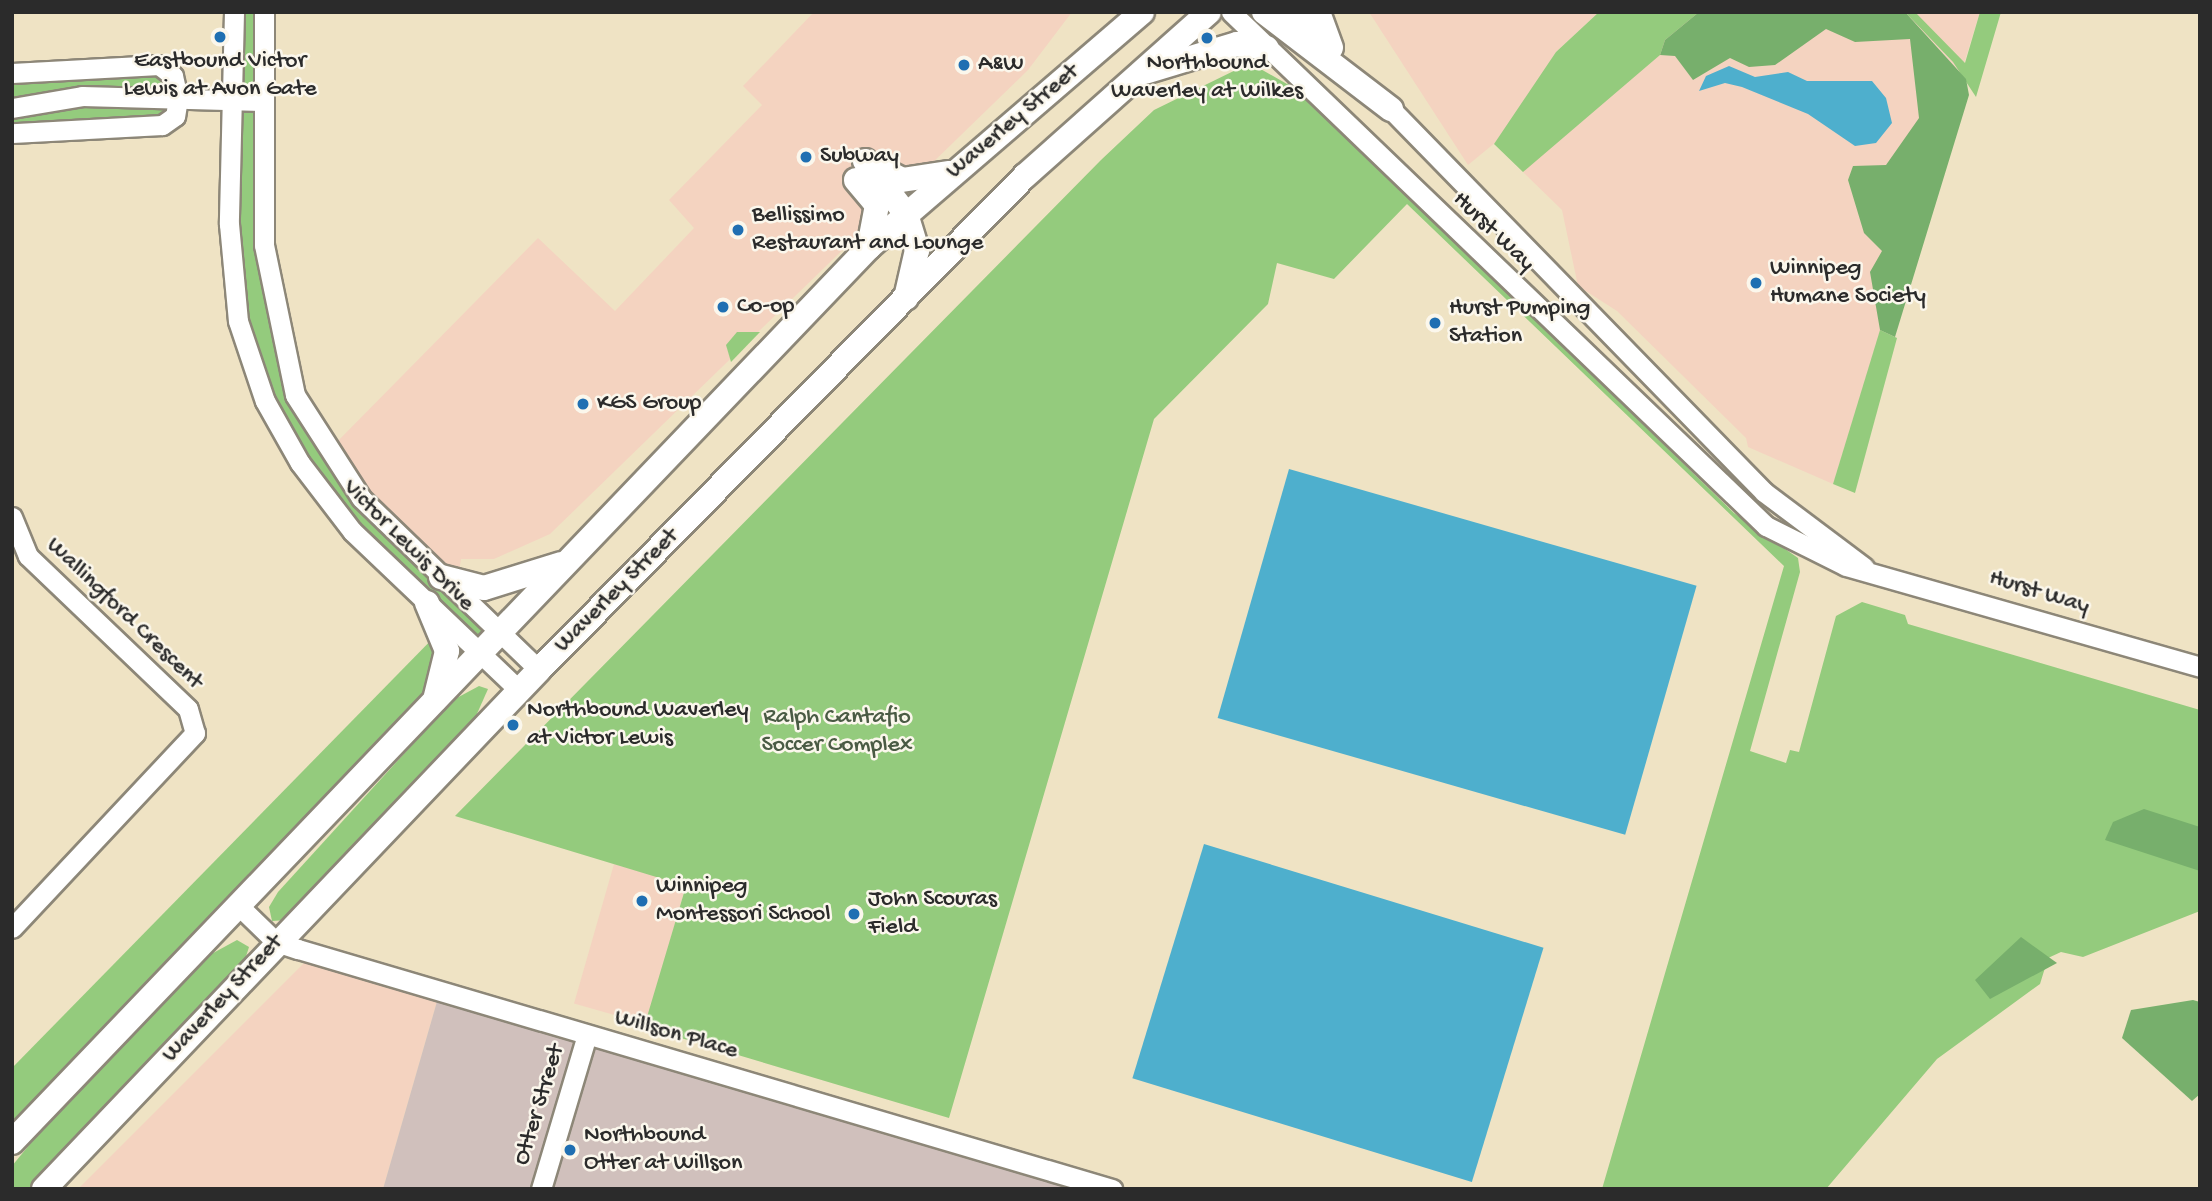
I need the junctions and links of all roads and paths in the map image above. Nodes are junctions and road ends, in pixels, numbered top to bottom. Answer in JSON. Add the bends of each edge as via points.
{"nodes":[{"id":1,"x":234,"y":12,"type":"edge"},
{"id":2,"x":264,"y":12,"type":"edge"},
{"id":3,"x":1142,"y":12,"type":"edge"},
{"id":4,"x":1209,"y":12,"type":"edge"},
{"id":5,"x":1231,"y":12,"type":"edge"},
{"id":6,"x":1264,"y":12,"type":"edge"},
{"id":7,"x":1294,"y":12,"type":"edge"},
{"id":8,"x":1318,"y":12,"type":"edge"},
{"id":9,"x":1267,"y":48,"type":"junction"},
{"id":10,"x":1331,"y":48,"type":"junction"},
{"id":11,"x":12,"y":73,"type":"edge"},
{"id":12,"x":1141,"y":73,"type":"junction"},
{"id":13,"x":178,"y":98,"type":"junction"},
{"id":14,"x":232,"y":101,"type":"junction"},
{"id":15,"x":261,"y":101,"type":"junction"},
{"id":16,"x":12,"y":108,"type":"edge"},
{"id":17,"x":1391,"y":109,"type":"junction"},
{"id":18,"x":12,"y":133,"type":"edge"},
{"id":19,"x":861,"y":170,"type":"junction"},
{"id":20,"x":953,"y":172,"type":"junction"},
{"id":21,"x":906,"y":214,"type":"junction"},
{"id":22,"x":869,"y":247,"type":"junction"},
{"id":23,"x":905,"y":300,"type":"junction"},
{"id":24,"x":12,"y":517,"type":"edge"},
{"id":25,"x":575,"y":558,"type":"junction"},
{"id":26,"x":1864,"y":567,"type":"junction"},
{"id":27,"x":441,"y":577,"type":"junction"},
{"id":28,"x":427,"y":603,"type":"junction"},
{"id":29,"x":502,"y":634,"type":"junction"},
{"id":30,"x":483,"y":654,"type":"junction"},
{"id":31,"x":2200,"y":667,"type":"edge"},
{"id":32,"x":539,"y":670,"type":"junction"},
{"id":33,"x":519,"y":691,"type":"junction"},
{"id":34,"x":430,"y":711,"type":"junction"},
{"id":35,"x":239,"y":905,"type":"junction"},
{"id":36,"x":15,"y":920,"type":"edge"},
{"id":37,"x":276,"y":942,"type":"junction"},
{"id":38,"x":587,"y":1035,"type":"junction"},
{"id":39,"x":12,"y":1142,"type":"edge"},
{"id":40,"x":44,"y":1189,"type":"edge"},
{"id":41,"x":541,"y":1189,"type":"edge"},
{"id":42,"x":1112,"y":1189,"type":"edge"}],
"edges":[{"from":1,"to":14,"type":"street","name":"Victor Lewis Drive"},
{"from":2,"to":15,"type":"street","name":"Victor Lewis Drive"},
{"from":3,"to":20,"type":"main road","name":"Waverley Street"},
{"from":4,"to":12,"type":"main road","name":"Waverley Street"},
{"from":5,"to":9,"type":"street","name":"Hurst Way"},
{"from":6,"to":17,"type":"main road"},
{"from":7,"to":10,"type":"street","name":"Hurst Way"},
{"from":8,"to":10,"type":"main road"},
{"from":9,"to":12,"type":"main road","via":[[1237,44]]},
{"from":9,"to":26,"type":"street","name":"Hurst Way","via":[[1744,510],[1818,556]]},
{"from":10,"to":17,"type":"street","name":"Hurst Way"},
{"from":11,"to":13,"type":"street","via":[[159,65],[173,76]]},
{"from":12,"to":23,"type":"main road","name":"Waverley Street","via":[[1025,176]]},
{"from":13,"to":14,"type":"street"},
{"from":13,"to":16,"type":"street","via":[[82,96]]},
{"from":13,"to":18,"type":"street","via":[[175,116],[162,125]]},
{"from":14,"to":15,"type":"street"},
{"from":14,"to":28,"type":"street","name":"Victor Lewis Drive","via":[[229,224],[238,321],[265,401],[315,486]]},
{"from":15,"to":27,"type":"street","name":"Victor Lewis Drive","via":[[264,245],[295,395],[361,498]]},
{"from":17,"to":26,"type":"street","name":"Hurst Way","via":[[1764,492]]},
{"from":19,"to":20,"type":"main road","via":[[902,180]]},
{"from":19,"to":21,"type":"main road"},
{"from":19,"to":22,"type":"main road","via":[[877,205]]},
{"from":20,"to":21,"type":"main road","name":"Waverley Street"},
{"from":21,"to":22,"type":"main road","name":"Waverley Street"},
{"from":21,"to":23,"type":"main road","via":[[917,250]]},
{"from":22,"to":25,"type":"main road","name":"Waverley Street"},
{"from":23,"to":32,"type":"main road","name":"Waverley Street"},
{"from":24,"to":36,"type":"street","name":"Wallingford Crescent","via":[[28,556],[188,709],[195,733]]},
{"from":25,"to":27,"type":"main road","via":[[506,585],[461,586]]},
{"from":25,"to":29,"type":"main road","name":"Waverley Street"},
{"from":26,"to":31,"type":"street","name":"Hurst Way"},
{"from":27,"to":29,"type":"street","name":"Victor Lewis Drive"},
{"from":28,"to":30,"type":"street","name":"Victor Lewis Drive"},
{"from":28,"to":34,"type":"main road","via":[[447,651]]},
{"from":29,"to":30,"type":"main road","name":"Waverley Street"},
{"from":29,"to":32,"type":"street","name":"Victor Lewis Drive"},
{"from":30,"to":33,"type":"street","name":"Victor Lewis Drive"},
{"from":30,"to":34,"type":"main road","name":"Waverley Street"},
{"from":32,"to":33,"type":"main road","name":"Waverley Street"},
{"from":33,"to":37,"type":"main road","name":"Waverley Street"},
{"from":34,"to":35,"type":"main road","name":"Waverley Street"},
{"from":35,"to":37,"type":"street","name":"Willson Place"},
{"from":35,"to":39,"type":"main road","name":"Waverley Street"},
{"from":37,"to":38,"type":"street","name":"Willson Place"},
{"from":37,"to":40,"type":"main road","name":"Waverley Street"},
{"from":38,"to":41,"type":"street","name":"Otter Street"},
{"from":38,"to":42,"type":"street","name":"Willson Place"}]}
